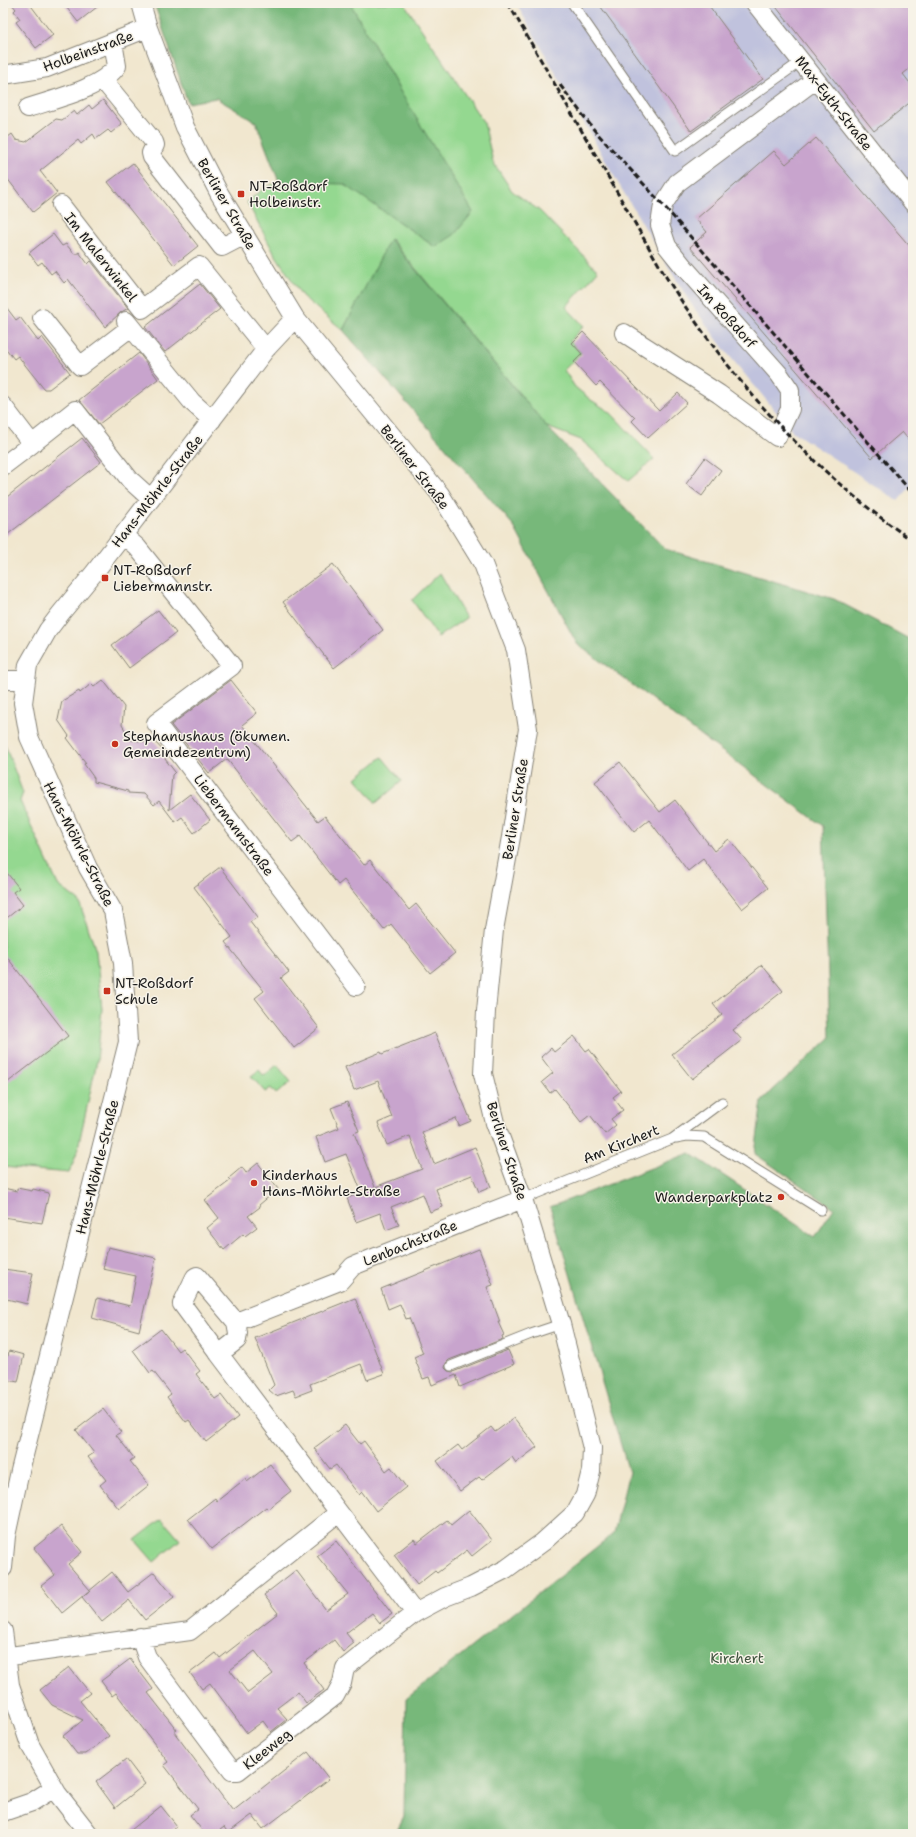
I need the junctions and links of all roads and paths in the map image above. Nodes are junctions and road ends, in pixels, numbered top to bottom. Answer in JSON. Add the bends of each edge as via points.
{"nodes":[{"id":1,"x":141,"y":3,"type":"edge"},
{"id":2,"x":572,"y":3,"type":"edge"},
{"id":3,"x":755,"y":3,"type":"edge"},
{"id":4,"x":148,"y":28,"type":"junction"},
{"id":5,"x":113,"y":42,"type":"junction"},
{"id":6,"x":800,"y":62,"type":"junction"},
{"id":7,"x":3,"y":75,"type":"edge"},
{"id":8,"x":103,"y":80,"type":"junction"},
{"id":9,"x":815,"y":80,"type":"junction"},
{"id":10,"x":28,"y":108,"type":"dead end"},
{"id":11,"x":913,"y":203,"type":"edge"},
{"id":12,"x":61,"y":205,"type":"dead end"},
{"id":13,"x":244,"y":235,"type":"junction"},
{"id":14,"x":42,"y":318,"type":"dead end"},
{"id":15,"x":295,"y":318,"type":"junction"},
{"id":16,"x":624,"y":333,"type":"dead end"},
{"id":17,"x":266,"y":349,"type":"junction"},
{"id":18,"x":3,"y":406,"type":"edge"},
{"id":19,"x":212,"y":420,"type":"junction"},
{"id":20,"x":32,"y":444,"type":"junction"},
{"id":21,"x":3,"y":466,"type":"edge"},
{"id":22,"x":151,"y":499,"type":"junction"},
{"id":23,"x":123,"y":534,"type":"junction"},
{"id":24,"x":3,"y":680,"type":"edge"},
{"id":25,"x":26,"y":680,"type":"junction"},
{"id":26,"x":356,"y":986,"type":"dead end"},
{"id":27,"x":722,"y":1102,"type":"dead end"},
{"id":28,"x":672,"y":1139,"type":"junction"},
{"id":29,"x":523,"y":1199,"type":"junction"},
{"id":30,"x":822,"y":1210,"type":"dead end"},
{"id":31,"x":236,"y":1322,"type":"junction"},
{"id":32,"x":561,"y":1324,"type":"junction"},
{"id":33,"x":219,"y":1354,"type":"junction"},
{"id":34,"x":451,"y":1366,"type":"dead end"},
{"id":35,"x":338,"y":1513,"type":"junction"},
{"id":36,"x":3,"y":1568,"type":"edge"},
{"id":37,"x":415,"y":1614,"type":"junction"},
{"id":38,"x":3,"y":1631,"type":"edge"},
{"id":39,"x":140,"y":1638,"type":"junction"},
{"id":40,"x":5,"y":1657,"type":"edge"},
{"id":41,"x":54,"y":1788,"type":"junction"},
{"id":42,"x":3,"y":1812,"type":"edge"},
{"id":43,"x":89,"y":1834,"type":"edge"}],
"edges":[{"from":1,"to":4,"type":"street","name":"Berliner Straße"},
{"from":2,"to":6,"type":"lane","via":[[675,151]]},
{"from":3,"to":6,"type":"street","name":"Max-Eyth-Straße"},
{"from":4,"to":5,"type":"street","name":"Holbeinstraße"},
{"from":4,"to":13,"type":"street","name":"Berliner Straße","via":[[185,127]]},
{"from":5,"to":7,"type":"street","name":"Holbeinstraße","via":[[47,68]]},
{"from":5,"to":8,"type":"street","via":[[117,66],[112,74]]},
{"from":6,"to":9,"type":"street","name":"Max-Eyth-Straße"},
{"from":8,"to":10,"type":"street"},
{"from":8,"to":13,"type":"street","via":[[154,142],[152,157],[222,247]]},
{"from":9,"to":11,"type":"street","name":"Max-Eyth-Straße"},
{"from":9,"to":16,"type":"street","name":"Im Roßdorf","via":[[677,183],[663,205],[660,225],[667,246],[779,374],[790,390],[790,409],[778,437],[719,394]]},
{"from":12,"to":17,"type":"street","name":"Im Malerwinkel","via":[[142,309],[198,266]]},
{"from":13,"to":15,"type":"street","name":"Berliner Straße"},
{"from":14,"to":19,"type":"street","via":[[80,366],[129,324],[192,402]]},
{"from":15,"to":17,"type":"street","name":"Hans-Möhrle-Straße"},
{"from":15,"to":29,"type":"street","name":"Berliner Straße","via":[[440,494],[483,564],[516,650],[528,729],[494,930],[486,1011],[484,1074],[495,1123]]},
{"from":17,"to":19,"type":"street","name":"Hans-Möhrle-Straße"},
{"from":18,"to":20,"type":"street"},
{"from":19,"to":22,"type":"street","name":"Hans-Möhrle-Straße"},
{"from":20,"to":21,"type":"street"},
{"from":20,"to":22,"type":"street","via":[[76,410],[130,480]]},
{"from":22,"to":23,"type":"street","name":"Hans-Möhrle-Straße"},
{"from":23,"to":25,"type":"street","name":"Hans-Möhrle-Straße","via":[[48,630],[28,665]]},
{"from":23,"to":26,"type":"street","name":"Liebermannstraße","via":[[137,547],[232,666],[156,723]]},
{"from":24,"to":25,"type":"street"},
{"from":25,"to":36,"type":"street","name":"Hans-Möhrle-Straße","via":[[23,703],[29,737],[88,868],[113,911],[123,963],[128,1042],[20,1471],[6,1536]]},
{"from":27,"to":28,"type":"lane","name":"Am Kirchert"},
{"from":28,"to":29,"type":"lane","name":"Am Kirchert"},
{"from":28,"to":30,"type":"lane","via":[[704,1137]]},
{"from":29,"to":31,"type":"street","name":"Lenbachstraße","via":[[353,1266],[340,1281]]},
{"from":29,"to":32,"type":"street","name":"Berliner Straße"},
{"from":31,"to":33,"type":"street","via":[[237,1340]]},
{"from":31,"to":33,"type":"street","via":[[199,1276],[195,1277],[182,1304]]},
{"from":32,"to":34,"type":"lane"},
{"from":32,"to":37,"type":"street","name":"Berliner Straße","via":[[592,1448],[591,1471],[585,1495],[575,1513],[543,1542],[506,1569]]},
{"from":33,"to":35,"type":"street"},
{"from":35,"to":37,"type":"street"},
{"from":35,"to":39,"type":"street","via":[[190,1631]]},
{"from":37,"to":39,"type":"street","name":"Kleeweg","via":[[345,1668],[342,1683],[335,1696],[235,1772],[147,1657]]},
{"from":38,"to":40,"type":"street"},
{"from":39,"to":40,"type":"street"},
{"from":40,"to":41,"type":"street","via":[[10,1685],[30,1746]]},
{"from":41,"to":42,"type":"street","via":[[32,1802]]},
{"from":41,"to":43,"type":"street"}]}
